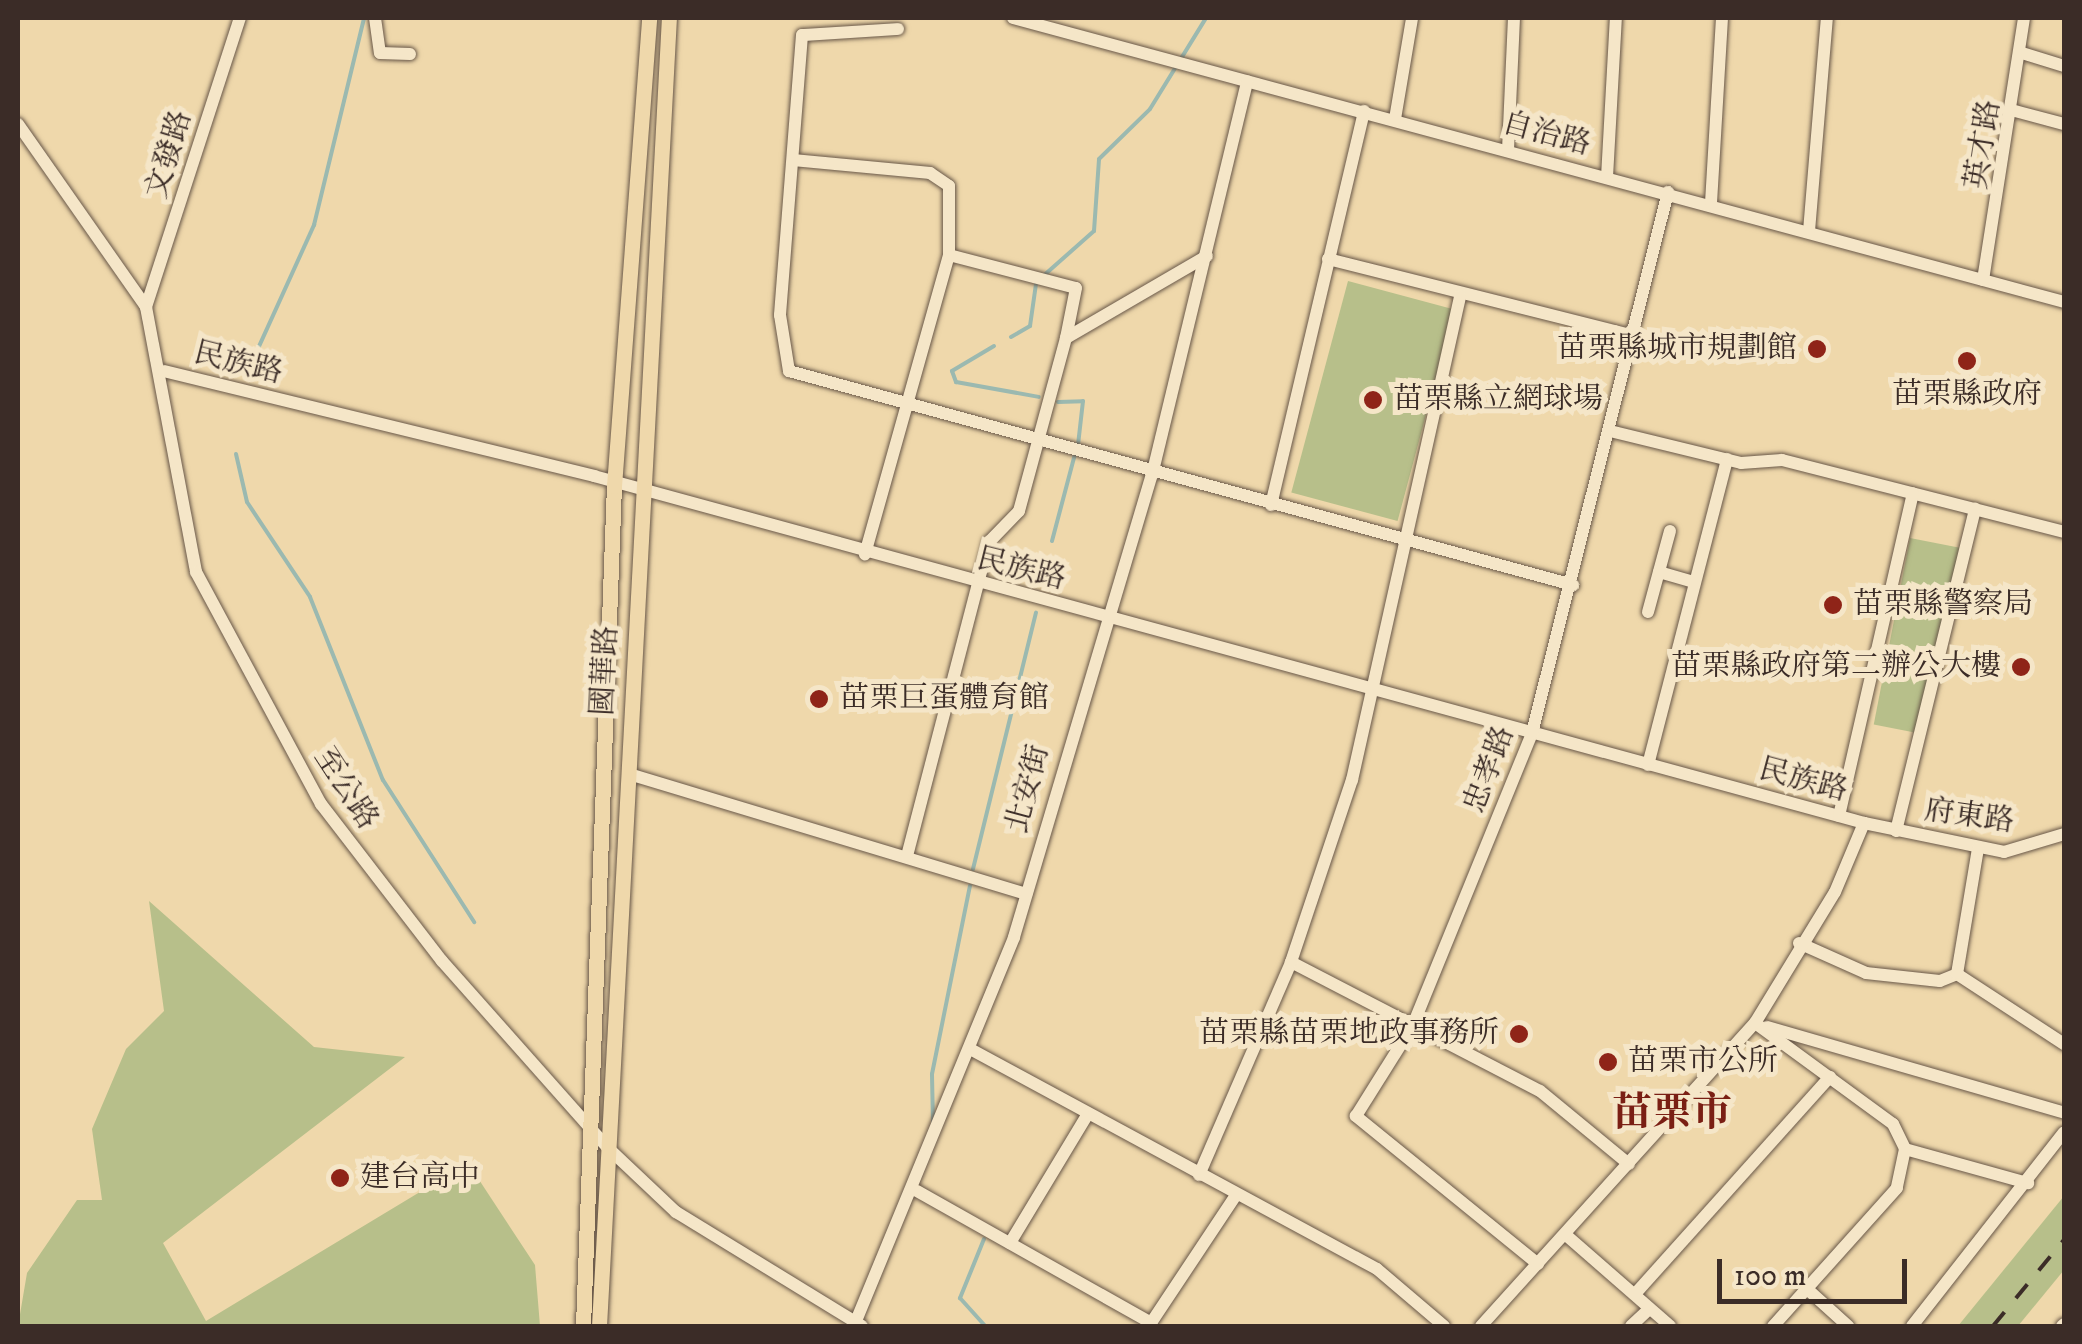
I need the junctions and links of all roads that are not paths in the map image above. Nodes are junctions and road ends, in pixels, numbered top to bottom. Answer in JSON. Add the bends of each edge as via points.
{"nodes":[{"id":1,"x":240,"y":18,"type":"edge"},
{"id":2,"x":375,"y":18,"type":"edge"},
{"id":3,"x":649,"y":18,"type":"edge"},
{"id":4,"x":670,"y":18,"type":"edge"},
{"id":5,"x":1013,"y":18,"type":"edge"},
{"id":6,"x":1412,"y":18,"type":"edge"},
{"id":7,"x":1514,"y":18,"type":"edge"},
{"id":8,"x":1616,"y":18,"type":"edge"},
{"id":9,"x":1722,"y":18,"type":"edge"},
{"id":10,"x":1828,"y":18,"type":"edge"},
{"id":11,"x":2024,"y":18,"type":"edge"},
{"id":12,"x":898,"y":29,"type":"dead end"},
{"id":13,"x":410,"y":54,"type":"dead end"},
{"id":14,"x":2022,"y":54,"type":"junction"},
{"id":15,"x":2064,"y":66,"type":"edge"},
{"id":16,"x":1248,"y":81,"type":"junction"},
{"id":17,"x":1364,"y":111,"type":"junction"},
{"id":18,"x":2015,"y":111,"type":"junction"},
{"id":19,"x":1395,"y":120,"type":"junction"},
{"id":20,"x":18,"y":124,"type":"edge"},
{"id":21,"x":2064,"y":124,"type":"edge"},
{"id":22,"x":1508,"y":150,"type":"junction"},
{"id":23,"x":793,"y":160,"type":"junction"},
{"id":24,"x":1608,"y":177,"type":"junction"},
{"id":25,"x":1668,"y":192,"type":"junction"},
{"id":26,"x":1712,"y":204,"type":"junction"},
{"id":27,"x":1809,"y":231,"type":"junction"},
{"id":28,"x":949,"y":255,"type":"junction"},
{"id":29,"x":1207,"y":256,"type":"junction"},
{"id":30,"x":1328,"y":259,"type":"junction"},
{"id":31,"x":1983,"y":280,"type":"junction"},
{"id":32,"x":1460,"y":296,"type":"junction"},
{"id":33,"x":2064,"y":302,"type":"edge"},
{"id":34,"x":146,"y":307,"type":"junction"},
{"id":35,"x":1634,"y":336,"type":"junction"},
{"id":36,"x":1066,"y":338,"type":"junction"},
{"id":37,"x":164,"y":371,"type":"junction"},
{"id":38,"x":906,"y":404,"type":"junction"},
{"id":39,"x":1610,"y":432,"type":"junction"},
{"id":40,"x":1038,"y":444,"type":"junction"},
{"id":41,"x":1726,"y":459,"type":"junction"},
{"id":42,"x":1152,"y":475,"type":"junction"},
{"id":43,"x":614,"y":486,"type":"junction"},
{"id":44,"x":1913,"y":492,"type":"junction"},
{"id":45,"x":642,"y":494,"type":"junction"},
{"id":46,"x":1271,"y":505,"type":"junction"},
{"id":47,"x":1975,"y":509,"type":"junction"},
{"id":48,"x":1670,"y":531,"type":"dead end"},
{"id":49,"x":2064,"y":532,"type":"edge"},
{"id":50,"x":1404,"y":539,"type":"junction"},
{"id":51,"x":865,"y":554,"type":"junction"},
{"id":52,"x":1659,"y":572,"type":"junction"},
{"id":53,"x":1695,"y":582,"type":"junction"},
{"id":54,"x":1572,"y":584,"type":"junction"},
{"id":55,"x":981,"y":586,"type":"junction"},
{"id":56,"x":1648,"y":612,"type":"dead end"},
{"id":57,"x":1103,"y":616,"type":"junction"},
{"id":58,"x":1369,"y":691,"type":"junction"},
{"id":59,"x":1532,"y":734,"type":"junction"},
{"id":60,"x":1648,"y":764,"type":"junction"},
{"id":61,"x":628,"y":774,"type":"junction"},
{"id":62,"x":1838,"y":816,"type":"junction"},
{"id":63,"x":1864,"y":824,"type":"junction"},
{"id":64,"x":1896,"y":831,"type":"junction"},
{"id":65,"x":2064,"y":834,"type":"edge"},
{"id":66,"x":1978,"y":850,"type":"junction"},
{"id":67,"x":907,"y":856,"type":"junction"},
{"id":68,"x":1026,"y":894,"type":"junction"},
{"id":69,"x":1799,"y":943,"type":"junction"},
{"id":70,"x":1291,"y":962,"type":"junction"},
{"id":71,"x":1956,"y":974,"type":"junction"},
{"id":72,"x":1756,"y":1023,"type":"junction"},
{"id":73,"x":1413,"y":1025,"type":"junction"},
{"id":74,"x":2064,"y":1044,"type":"edge"},
{"id":75,"x":972,"y":1050,"type":"junction"},
{"id":76,"x":1830,"y":1076,"type":"junction"},
{"id":77,"x":2064,"y":1112,"type":"edge"},
{"id":78,"x":1086,"y":1117,"type":"junction"},
{"id":79,"x":586,"y":1118,"type":"junction"},
{"id":80,"x":2064,"y":1132,"type":"edge"},
{"id":81,"x":606,"y":1147,"type":"junction"},
{"id":82,"x":1905,"y":1150,"type":"junction"},
{"id":83,"x":1628,"y":1164,"type":"junction"},
{"id":84,"x":1199,"y":1175,"type":"junction"},
{"id":85,"x":2028,"y":1183,"type":"junction"},
{"id":86,"x":917,"y":1190,"type":"junction"},
{"id":87,"x":1236,"y":1195,"type":"junction"},
{"id":88,"x":1566,"y":1236,"type":"junction"},
{"id":89,"x":1010,"y":1243,"type":"junction"},
{"id":90,"x":1538,"y":1264,"type":"junction"},
{"id":91,"x":1806,"y":1288,"type":"junction"},
{"id":92,"x":1634,"y":1294,"type":"junction"},
{"id":93,"x":1649,"y":1309,"type":"junction"},
{"id":94,"x":859,"y":1324,"type":"edge"},
{"id":95,"x":1150,"y":1325,"type":"edge"},
{"id":96,"x":583,"y":1326,"type":"edge"},
{"id":97,"x":599,"y":1326,"type":"edge"},
{"id":98,"x":1444,"y":1326,"type":"edge"},
{"id":99,"x":1481,"y":1326,"type":"edge"},
{"id":100,"x":1631,"y":1326,"type":"edge"},
{"id":101,"x":1670,"y":1326,"type":"edge"},
{"id":102,"x":1773,"y":1326,"type":"edge"},
{"id":103,"x":1848,"y":1326,"type":"edge"},
{"id":104,"x":1912,"y":1326,"type":"edge"}],
"edges":[{"from":1,"to":34,"type":"street","name":"文發路"},
{"from":2,"to":13,"type":"street","via":[[380,53]]},
{"from":3,"to":43,"type":"main road","name":"國華路"},
{"from":4,"to":45,"type":"main road","name":"國華路"},
{"from":5,"to":16,"type":"street","name":"自治路"},
{"from":6,"to":19,"type":"street"},
{"from":7,"to":22,"type":"street"},
{"from":8,"to":24,"type":"street"},
{"from":9,"to":26,"type":"street"},
{"from":10,"to":27,"type":"street"},
{"from":11,"to":14,"type":"street","name":"英才路"},
{"from":12,"to":23,"type":"street","via":[[802,34]]},
{"from":14,"to":15,"type":"street"},
{"from":14,"to":18,"type":"street","name":"英才路"},
{"from":16,"to":17,"type":"street","name":"自治路"},
{"from":16,"to":29,"type":"street","name":"北安街"},
{"from":17,"to":19,"type":"street","name":"自治路"},
{"from":17,"to":30,"type":"street"},
{"from":18,"to":21,"type":"street"},
{"from":18,"to":31,"type":"street","name":"英才路"},
{"from":19,"to":22,"type":"street","name":"自治路"},
{"from":20,"to":34,"type":"street","name":"至公路"},
{"from":22,"to":24,"type":"street","name":"自治路"},
{"from":23,"to":28,"type":"street","via":[[930,173],[949,186]]},
{"from":23,"to":38,"type":"street","via":[[780,354],[790,371]]},
{"from":24,"to":25,"type":"street","name":"自治路"},
{"from":25,"to":26,"type":"street","name":"自治路"},
{"from":25,"to":35,"type":"street","name":"忠孝路"},
{"from":26,"to":27,"type":"street","name":"自治路"},
{"from":27,"to":31,"type":"street","name":"自治路"},
{"from":28,"to":36,"type":"street","via":[[1076,288]]},
{"from":28,"to":38,"type":"street"},
{"from":29,"to":36,"type":"street"},
{"from":29,"to":42,"type":"street","name":"北安街"},
{"from":30,"to":32,"type":"street"},
{"from":30,"to":46,"type":"street"},
{"from":31,"to":33,"type":"street","name":"自治路"},
{"from":32,"to":35,"type":"street"},
{"from":32,"to":50,"type":"street"},
{"from":34,"to":37,"type":"street","name":"至公路"},
{"from":35,"to":39,"type":"street","name":"忠孝路"},
{"from":36,"to":40,"type":"street"},
{"from":37,"to":43,"type":"street","name":"民族路"},
{"from":37,"to":79,"type":"street","name":"至公路","via":[[188,545],[258,694],[379,884]]},
{"from":38,"to":40,"type":"street"},
{"from":38,"to":51,"type":"street"},
{"from":39,"to":41,"type":"street"},
{"from":39,"to":54,"type":"street","name":"忠孝路"},
{"from":40,"to":42,"type":"street"},
{"from":40,"to":55,"type":"street","via":[[1019,511],[989,542]]},
{"from":41,"to":44,"type":"street","via":[[1782,460]]},
{"from":41,"to":53,"type":"street"},
{"from":42,"to":46,"type":"street"},
{"from":42,"to":57,"type":"street","name":"北安街","via":[[1120,588]]},
{"from":43,"to":45,"type":"street","name":"民族路"},
{"from":43,"to":79,"type":"main road","name":"國華路"},
{"from":44,"to":47,"type":"street"},
{"from":44,"to":62,"type":"street"},
{"from":45,"to":51,"type":"street","name":"民族路"},
{"from":45,"to":61,"type":"main road","name":"國華路"},
{"from":46,"to":50,"type":"street"},
{"from":47,"to":49,"type":"street"},
{"from":47,"to":64,"type":"street"},
{"from":48,"to":52,"type":"street"},
{"from":50,"to":54,"type":"street"},
{"from":50,"to":58,"type":"street"},
{"from":51,"to":55,"type":"street","name":"民族路"},
{"from":52,"to":53,"type":"street"},
{"from":52,"to":56,"type":"street"},
{"from":53,"to":60,"type":"street"},
{"from":54,"to":59,"type":"street","name":"忠孝路"},
{"from":55,"to":57,"type":"street","name":"民族路"},
{"from":55,"to":67,"type":"street"},
{"from":57,"to":58,"type":"street","name":"民族路"},
{"from":57,"to":68,"type":"street","name":"北安街"},
{"from":58,"to":59,"type":"street","name":"民族路"},
{"from":58,"to":70,"type":"street","via":[[1352,780]]},
{"from":59,"to":60,"type":"street","name":"民族路"},
{"from":59,"to":73,"type":"street","name":"忠孝路"},
{"from":60,"to":62,"type":"street","name":"民族路"},
{"from":61,"to":67,"type":"street"},
{"from":61,"to":81,"type":"main road","name":"國華路"},
{"from":62,"to":63,"type":"street","name":"民族路"},
{"from":63,"to":64,"type":"street","name":"府東路"},
{"from":63,"to":69,"type":"street","via":[[1835,892]]},
{"from":64,"to":66,"type":"street","name":"府東路"},
{"from":65,"to":66,"type":"street","name":"府東路","via":[[2035,848]]},
{"from":66,"to":71,"type":"street"},
{"from":67,"to":68,"type":"street"},
{"from":68,"to":75,"type":"street","name":"北安街"},
{"from":69,"to":71,"type":"street","via":[[1866,973],[1940,981]]},
{"from":69,"to":72,"type":"street"},
{"from":70,"to":73,"type":"street"},
{"from":70,"to":84,"type":"street"},
{"from":71,"to":74,"type":"street"},
{"from":72,"to":76,"type":"street"},
{"from":72,"to":77,"type":"street"},
{"from":72,"to":83,"type":"street"},
{"from":73,"to":83,"type":"street","via":[[1540,1090]]},
{"from":73,"to":90,"type":"street","name":"忠孝路","via":[[1356,1116]]},
{"from":75,"to":78,"type":"street"},
{"from":75,"to":86,"type":"street","name":"北安街"},
{"from":76,"to":82,"type":"street","via":[[1893,1124]]},
{"from":76,"to":92,"type":"street"},
{"from":78,"to":84,"type":"street"},
{"from":78,"to":89,"type":"street"},
{"from":79,"to":81,"type":"street","name":"至公路"},
{"from":79,"to":96,"type":"main road","name":"國華路"},
{"from":80,"to":85,"type":"street"},
{"from":81,"to":94,"type":"street","name":"至公路","via":[[676,1212]]},
{"from":81,"to":97,"type":"main road","name":"國華路"},
{"from":82,"to":85,"type":"street"},
{"from":82,"to":91,"type":"street","via":[[1897,1188]]},
{"from":83,"to":88,"type":"street"},
{"from":84,"to":87,"type":"street"},
{"from":85,"to":104,"type":"street"},
{"from":86,"to":89,"type":"street"},
{"from":86,"to":94,"type":"street","name":"北安街"},
{"from":87,"to":95,"type":"street"},
{"from":87,"to":98,"type":"street","via":[[1377,1269]]},
{"from":88,"to":90,"type":"street"},
{"from":88,"to":92,"type":"street"},
{"from":89,"to":95,"type":"street"},
{"from":90,"to":99,"type":"street"},
{"from":91,"to":102,"type":"street"},
{"from":91,"to":103,"type":"street"},
{"from":92,"to":93,"type":"street"},
{"from":93,"to":100,"type":"street"},
{"from":93,"to":101,"type":"street"}]}
